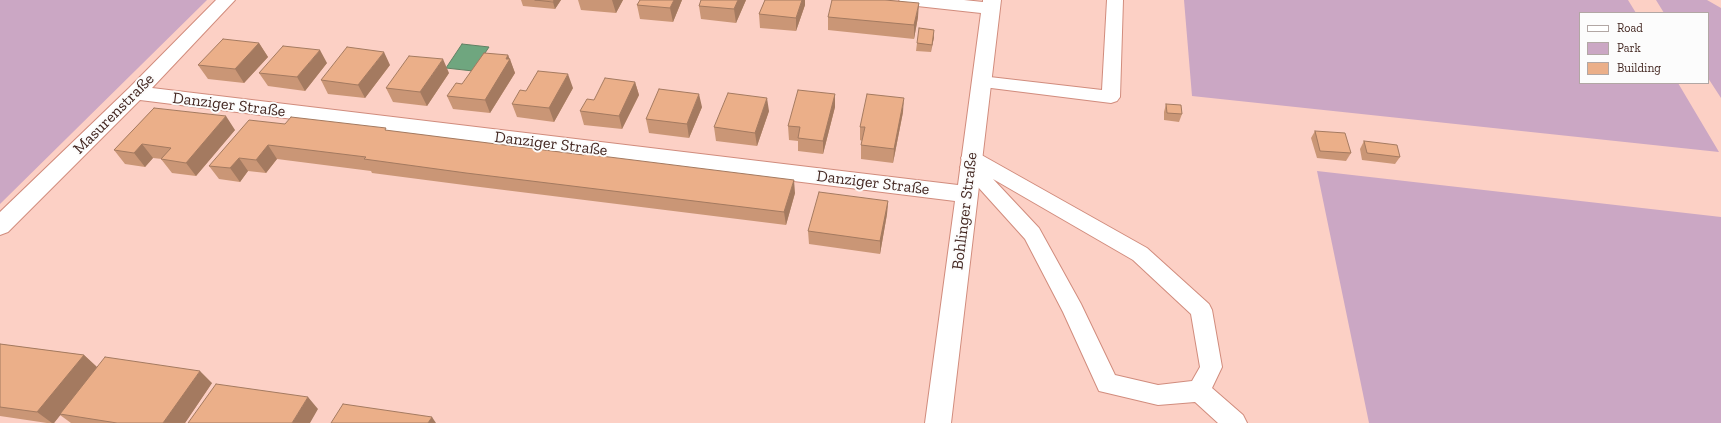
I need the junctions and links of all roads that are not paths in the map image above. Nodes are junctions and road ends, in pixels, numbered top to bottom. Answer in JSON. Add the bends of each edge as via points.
{"nodes":[{"id":1,"x":226,"y":0,"type":"edge"},
{"id":2,"x":908,"y":0,"type":"edge"},
{"id":3,"x":1115,"y":0,"type":"edge"},
{"id":4,"x":991,"y":4,"type":"edge"},
{"id":5,"x":981,"y":82,"type":"junction"},
{"id":6,"x":136,"y":93,"type":"junction"},
{"id":7,"x":971,"y":163,"type":"junction"},
{"id":8,"x":967,"y":194,"type":"junction"},
{"id":9,"x":0,"y":226,"type":"edge"},
{"id":10,"x":1199,"y":391,"type":"junction"},
{"id":11,"x":938,"y":423,"type":"edge"},
{"id":12,"x":1236,"y":423,"type":"edge"}],
"edges":[{"from":1,"to":6,"type":"street","name":"Masurenstraße"},
{"from":2,"to":4,"type":"street"},
{"from":3,"to":5,"type":"lane","via":[[1111,97]]},
{"from":4,"to":5,"type":"street","name":"Bohlinger Straße"},
{"from":5,"to":7,"type":"street","name":"Bohlinger Straße"},
{"from":6,"to":8,"type":"street","name":"Danziger Straße"},
{"from":6,"to":9,"type":"street","name":"Masurenstraße"},
{"from":7,"to":8,"type":"street","name":"Bohlinger Straße"},
{"from":7,"to":10,"type":"lane","via":[[1032,234],[1073,310],[1107,384],[1158,395]]},
{"from":7,"to":10,"type":"lane","via":[[1140,254],[1202,310],[1211,367]]},
{"from":8,"to":11,"type":"street","name":"Bohlinger Straße"},
{"from":10,"to":12,"type":"lane"}]}
